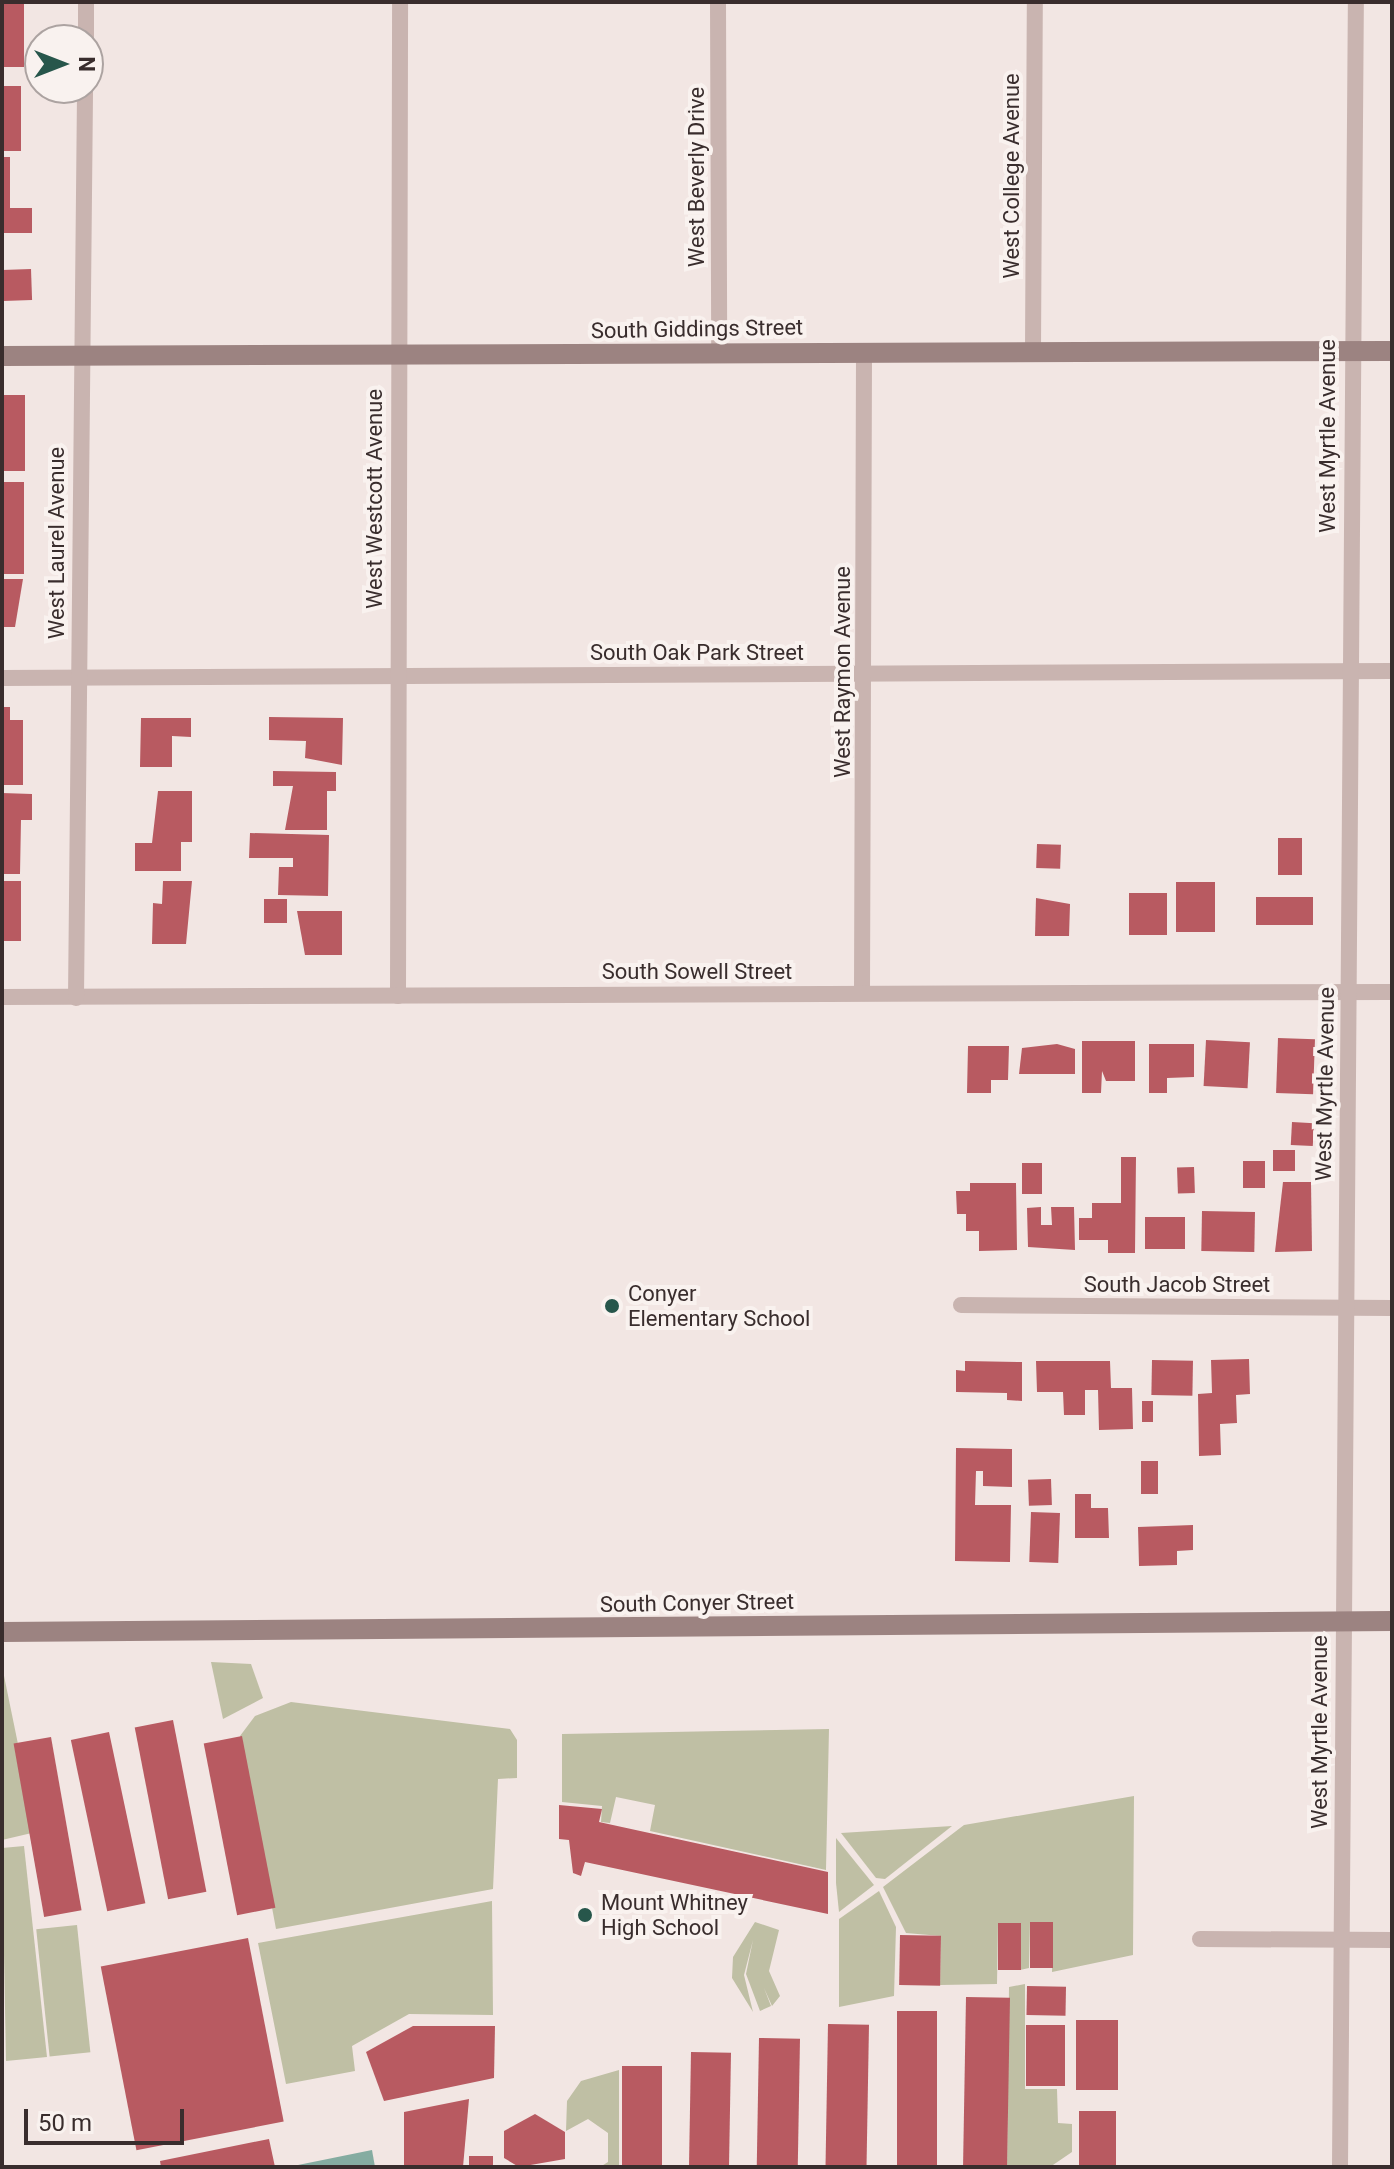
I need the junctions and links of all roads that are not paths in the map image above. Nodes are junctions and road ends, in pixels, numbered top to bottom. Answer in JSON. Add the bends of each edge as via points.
{"nodes":[{"id":1,"x":86,"y":2,"type":"edge"},
{"id":2,"x":400,"y":2,"type":"edge"},
{"id":3,"x":718,"y":2,"type":"edge"},
{"id":4,"x":1035,"y":2,"type":"edge"},
{"id":5,"x":1356,"y":2,"type":"edge"},
{"id":6,"x":86,"y":24,"type":"edge"},
{"id":7,"x":85,"y":104,"type":"edge"},
{"id":8,"x":864,"y":351,"type":"junction"},
{"id":9,"x":1033,"y":351,"type":"junction"},
{"id":10,"x":1392,"y":351,"type":"edge"},
{"id":11,"x":1351,"y":352,"type":"junction"},
{"id":12,"x":719,"y":353,"type":"junction"},
{"id":13,"x":81,"y":355,"type":"junction"},
{"id":14,"x":2,"y":356,"type":"edge"},
{"id":15,"x":396,"y":356,"type":"junction"},
{"id":16,"x":1349,"y":671,"type":"junction"},
{"id":17,"x":1392,"y":671,"type":"edge"},
{"id":18,"x":865,"y":675,"type":"junction"},
{"id":19,"x":79,"y":676,"type":"junction"},
{"id":20,"x":398,"y":676,"type":"junction"},
{"id":21,"x":2,"y":678,"type":"edge"},
{"id":22,"x":1392,"y":992,"type":"edge"},
{"id":23,"x":862,"y":993,"type":"junction"},
{"id":24,"x":1348,"y":993,"type":"junction"},
{"id":25,"x":398,"y":996,"type":"junction"},
{"id":26,"x":2,"y":997,"type":"edge"},
{"id":27,"x":76,"y":998,"type":"junction"},
{"id":28,"x":961,"y":1305,"type":"dead end"},
{"id":29,"x":1345,"y":1308,"type":"junction"},
{"id":30,"x":1392,"y":1308,"type":"edge"},
{"id":31,"x":1342,"y":1621,"type":"junction"},
{"id":32,"x":1392,"y":1621,"type":"edge"},
{"id":33,"x":2,"y":1632,"type":"edge"},
{"id":34,"x":1200,"y":1939,"type":"dead end"},
{"id":35,"x":1392,"y":1940,"type":"edge"},
{"id":36,"x":1342,"y":1941,"type":"junction"},
{"id":37,"x":1340,"y":2167,"type":"edge"}],
"edges":[{"from":1,"to":6,"type":"street"},
{"from":2,"to":15,"type":"street","name":"West Westcott Avenue"},
{"from":3,"to":12,"type":"street","name":"West Beverly Drive"},
{"from":4,"to":9,"type":"street","name":"West College Avenue"},
{"from":5,"to":11,"type":"street","name":"West Myrtle Avenue"},
{"from":7,"to":13,"type":"street","name":"West Laurel Avenue"},
{"from":8,"to":9,"type":"street","name":"South Giddings Street"},
{"from":8,"to":12,"type":"street","name":"South Giddings Street"},
{"from":8,"to":18,"type":"street","name":"West Raymon Avenue"},
{"from":9,"to":11,"type":"street","name":"South Giddings Street"},
{"from":10,"to":11,"type":"street","name":"South Giddings Street"},
{"from":11,"to":16,"type":"street","name":"West Myrtle Avenue"},
{"from":12,"to":15,"type":"street","name":"South Giddings Street"},
{"from":13,"to":14,"type":"street","name":"South Giddings Street"},
{"from":13,"to":15,"type":"street","name":"South Giddings Street"},
{"from":13,"to":19,"type":"street","name":"West Laurel Avenue"},
{"from":15,"to":20,"type":"street","name":"West Westcott Avenue"},
{"from":16,"to":17,"type":"street","name":"South Oak Park Street"},
{"from":16,"to":18,"type":"street","name":"South Oak Park Street"},
{"from":16,"to":24,"type":"street","name":"West Myrtle Avenue"},
{"from":18,"to":20,"type":"street","name":"South Oak Park Street"},
{"from":18,"to":23,"type":"street","name":"West Raymon Avenue"},
{"from":19,"to":20,"type":"street","name":"South Oak Park Street"},
{"from":19,"to":21,"type":"street","name":"South Oak Park Street"},
{"from":19,"to":27,"type":"street","name":"West Laurel Avenue"},
{"from":20,"to":25,"type":"street","name":"West Westcott Avenue"},
{"from":22,"to":24,"type":"street","name":"South Sowell Street"},
{"from":23,"to":24,"type":"street","name":"South Sowell Street"},
{"from":23,"to":25,"type":"street","name":"South Sowell Street"},
{"from":24,"to":29,"type":"street","name":"West Myrtle Avenue"},
{"from":25,"to":27,"type":"street","name":"South Sowell Street"},
{"from":26,"to":27,"type":"street","name":"South Sowell Street"},
{"from":28,"to":29,"type":"street","name":"South Jacob Street"},
{"from":29,"to":30,"type":"street","name":"South Jacob Street"},
{"from":29,"to":31,"type":"street","name":"West Myrtle Avenue"},
{"from":31,"to":32,"type":"street","name":"South Conyer Street"},
{"from":31,"to":33,"type":"street","name":"South Conyer Street"},
{"from":31,"to":36,"type":"street","name":"West Myrtle Avenue"},
{"from":34,"to":36,"type":"street"},
{"from":35,"to":36,"type":"street"},
{"from":36,"to":37,"type":"street","name":"West Myrtle Avenue"}]}
